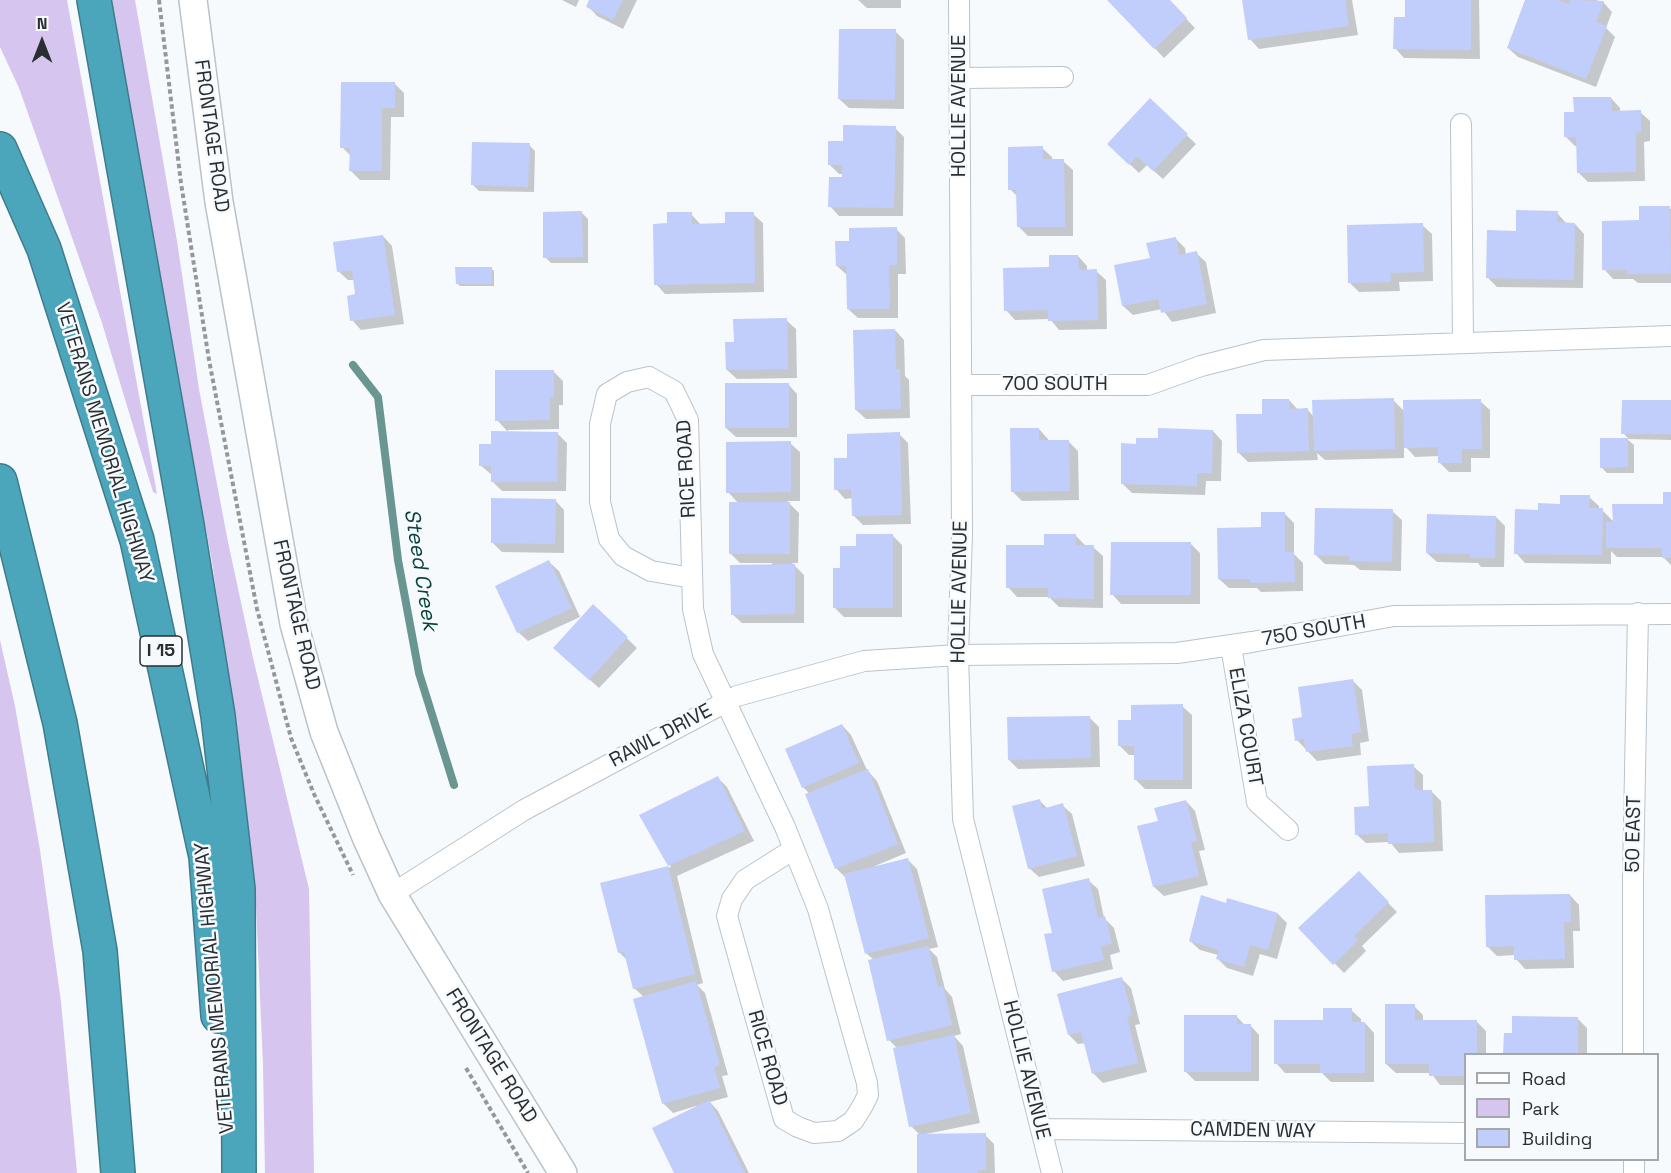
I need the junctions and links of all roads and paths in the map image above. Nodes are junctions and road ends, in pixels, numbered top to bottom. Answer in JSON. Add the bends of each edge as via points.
{"nodes":[{"id":1,"x":94,"y":0,"type":"edge"},
{"id":2,"x":194,"y":0,"type":"edge"},
{"id":3,"x":959,"y":0,"type":"edge"},
{"id":4,"x":1063,"y":77,"type":"dead end"},
{"id":5,"x":960,"y":78,"type":"junction"},
{"id":6,"x":1461,"y":124,"type":"dead end"},
{"id":7,"x":0,"y":149,"type":"edge"},
{"id":8,"x":1671,"y":336,"type":"edge"},
{"id":9,"x":1463,"y":342,"type":"junction"},
{"id":10,"x":961,"y":385,"type":"junction"},
{"id":11,"x":0,"y":481,"type":"edge"},
{"id":12,"x":692,"y":578,"type":"junction"},
{"id":13,"x":1638,"y":613,"type":"junction"},
{"id":14,"x":1671,"y":614,"type":"edge"},
{"id":15,"x":1231,"y":646,"type":"junction"},
{"id":16,"x":958,"y":655,"type":"junction"},
{"id":17,"x":725,"y":702,"type":"junction"},
{"id":18,"x":1288,"y":830,"type":"dead end"},
{"id":19,"x":794,"y":849,"type":"junction"},
{"id":20,"x":392,"y":894,"type":"junction"},
{"id":21,"x":1634,"y":1053,"type":"edge"},
{"id":22,"x":1041,"y":1129,"type":"junction"},
{"id":23,"x":1464,"y":1133,"type":"edge"},
{"id":24,"x":118,"y":1173,"type":"edge"},
{"id":25,"x":231,"y":1173,"type":"edge"},
{"id":26,"x":239,"y":1173,"type":"edge"},
{"id":27,"x":563,"y":1173,"type":"edge"},
{"id":28,"x":1052,"y":1173,"type":"edge"}],
"edges":[{"from":1,"to":26,"type":"highway","via":[[218,716],[238,889]]},
{"from":2,"to":20,"type":"street","name":"FRONTAGE ROAD","via":[[219,202],[294,624],[324,732]]},
{"from":3,"to":5,"type":"street","name":"HOLLIE AVENUE"},
{"from":4,"to":5,"type":"street"},
{"from":5,"to":10,"type":"street","name":"HOLLIE AVENUE"},
{"from":6,"to":9,"type":"street"},
{"from":7,"to":25,"type":"highway","name":"VETERANS MEMORIAL HIGHWAY","number":"I 15","via":[[44,249],[137,540],[206,857]]},
{"from":8,"to":9,"type":"street","name":"700 SOUTH"},
{"from":9,"to":10,"type":"street","name":"700 SOUTH","via":[[1264,350],[1148,385]]},
{"from":10,"to":16,"type":"street","name":"HOLLIE AVENUE"},
{"from":11,"to":24,"type":"highway","via":[[60,723],[100,951]]},
{"from":12,"to":12,"type":"street","name":"RICE ROAD","via":[[651,571],[623,556],[609,539],[600,502],[600,424],[607,394],[627,382],[649,377],[674,391],[688,420]]},
{"from":12,"to":17,"type":"street","name":"RICE ROAD","via":[[693,609],[703,654]]},
{"from":13,"to":14,"type":"street","name":"750 SOUTH"},
{"from":13,"to":15,"type":"street","name":"750 SOUTH","via":[[1394,616]]},
{"from":13,"to":21,"type":"street","name":"50 EAST"},
{"from":15,"to":16,"type":"street","name":"750 SOUTH","via":[[1177,653]]},
{"from":15,"to":18,"type":"street","name":"ELIZA COURT","via":[[1257,802]]},
{"from":16,"to":17,"type":"street","name":"RAWL DRIVE","via":[[864,661]]},
{"from":16,"to":22,"type":"street","name":"HOLLIE AVENUE","via":[[963,819]]},
{"from":17,"to":19,"type":"street","name":"RICE ROAD"},
{"from":17,"to":20,"type":"street","name":"RAWL DRIVE","via":[[524,810]]},
{"from":19,"to":19,"type":"street","name":"RICE ROAD","via":[[818,909],[867,1083],[868,1095],[862,1107],[838,1131],[814,1132],[784,1119],[727,916],[745,879]]},
{"from":20,"to":27,"type":"street","name":"FRONTAGE ROAD"},
{"from":22,"to":23,"type":"street","name":"CAMDEN WAY"},
{"from":22,"to":28,"type":"street","name":"HOLLIE AVENUE"}]}
